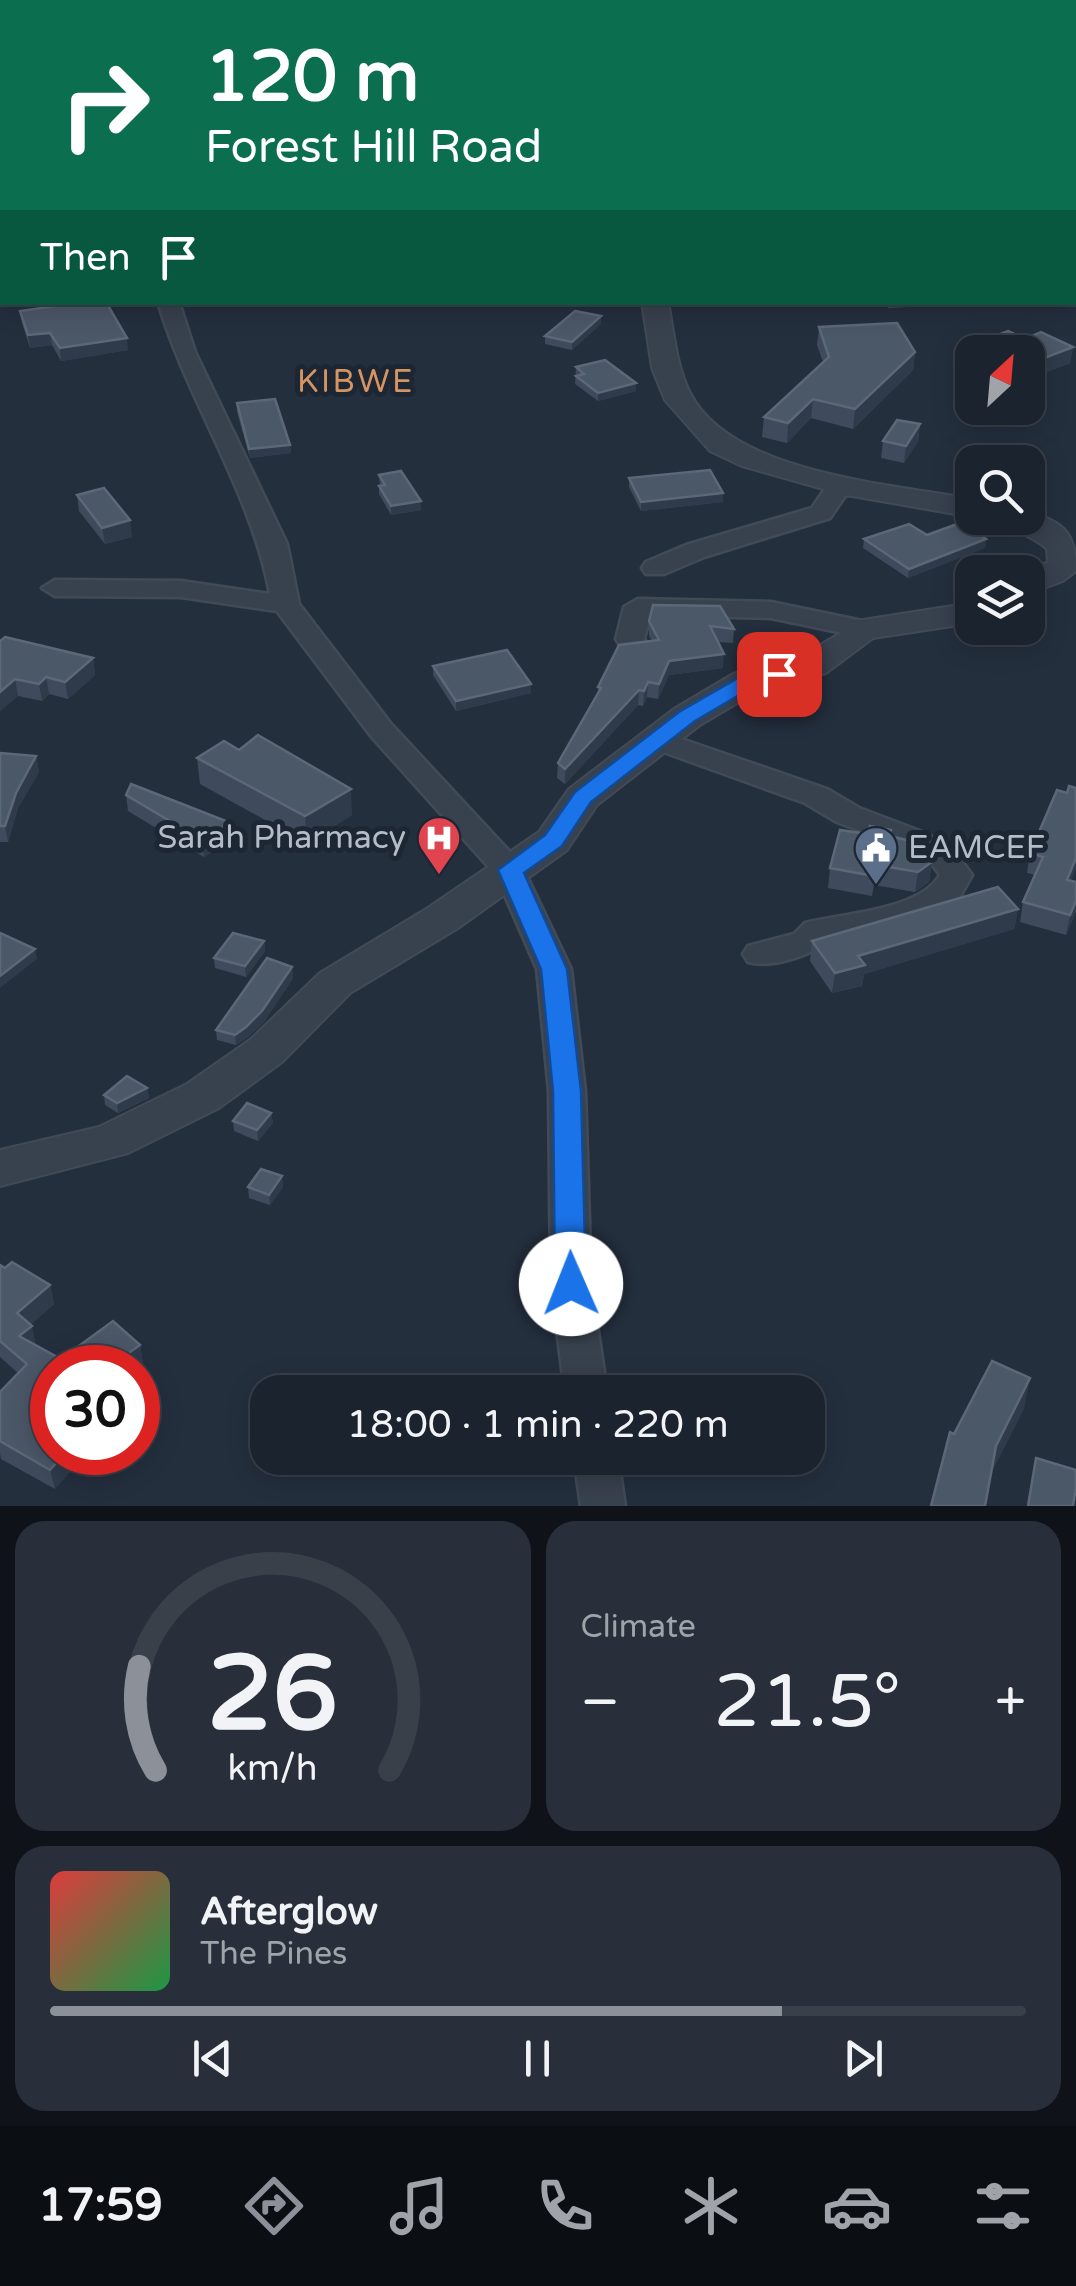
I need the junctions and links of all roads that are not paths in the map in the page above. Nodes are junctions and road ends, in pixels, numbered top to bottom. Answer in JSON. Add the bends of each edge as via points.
{"nodes":[{"id":1,"x":169,"y":305,"type":"edge"},
{"id":2,"x":656,"y":305,"type":"edge"},
{"id":3,"x":852,"y":487,"type":"junction"},
{"id":4,"x":955,"y":505,"type":"edge"},
{"id":5,"x":1045,"y":530,"type":"edge"},
{"id":6,"x":655,"y":568,"type":"dead end"},
{"id":7,"x":1068,"y":570,"type":"edge"},
{"id":8,"x":56,"y":588,"type":"dead end"},
{"id":9,"x":286,"y":604,"type":"junction"},
{"id":10,"x":955,"y":615,"type":"edge"},
{"id":11,"x":862,"y":629,"type":"junction"},
{"id":12,"x":636,"y":648,"type":"edge"},
{"id":13,"x":658,"y":740,"type":"junction"},
{"id":14,"x":510,"y":870,"type":"junction"},
{"id":15,"x":760,"y":954,"type":"dead end"},
{"id":16,"x":0,"y":1168,"type":"edge"},
{"id":17,"x":584,"y":1375,"type":"edge"},
{"id":18,"x":598,"y":1475,"type":"edge"},
{"id":19,"x":603,"y":1506,"type":"edge"}],
"edges":[{"from":1,"to":9,"type":"street","via":[[184,352],[274,544]]},
{"from":2,"to":3,"type":"street","via":[[666,368],[679,400],[706,433],[736,454]]},
{"from":3,"to":4,"type":"street"},
{"from":3,"to":6,"type":"street","via":[[836,491],[820,513]]},
{"from":5,"to":7,"type":"street","via":[[1060,536],[1068,550]]},
{"from":8,"to":9,"type":"street","via":[[164,588]]},
{"from":9,"to":14,"type":"street","via":[[381,730]]},
{"from":10,"to":11,"type":"street"},
{"from":11,"to":12,"type":"street","via":[[771,610],[638,607],[630,639]]},
{"from":11,"to":13,"type":"street","via":[[813,665],[746,682]]},
{"from":13,"to":14,"type":"street","via":[[583,797],[553,840]]},
{"from":13,"to":15,"type":"street","via":[[816,796],[914,840],[942,856],[956,875],[946,893],[921,909],[817,931],[806,942]]},
{"from":14,"to":16,"type":"street","via":[[336,983],[266,1051],[203,1096],[111,1141]]},
{"from":14,"to":17,"type":"street","via":[[554,969],[567,1091],[571,1284]]},
{"from":18,"to":19,"type":"street"}]}
